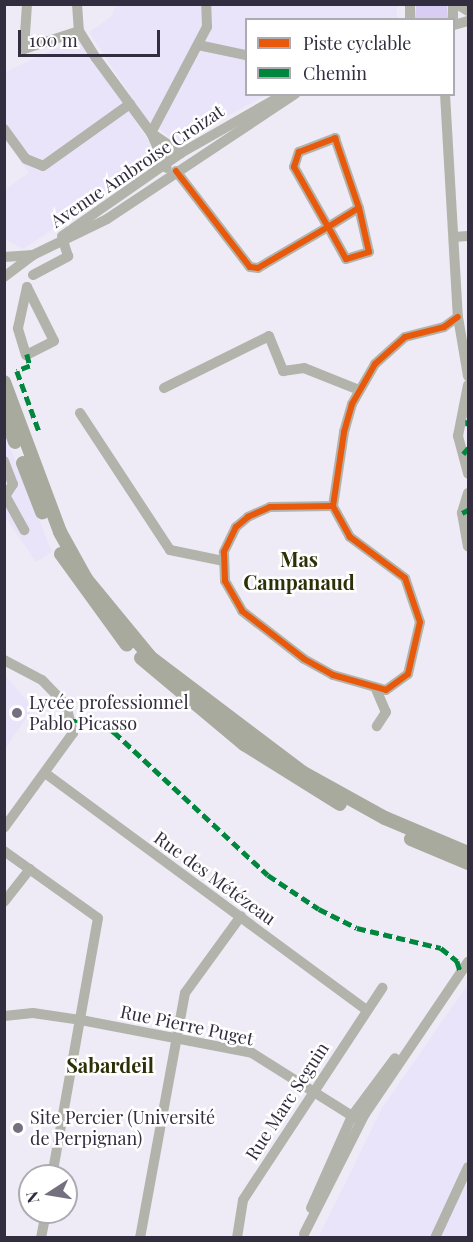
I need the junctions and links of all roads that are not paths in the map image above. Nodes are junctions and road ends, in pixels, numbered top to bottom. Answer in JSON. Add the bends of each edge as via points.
{"nodes":[{"id":1,"x":27,"y":4,"type":"edge"},
{"id":2,"x":77,"y":4,"type":"edge"},
{"id":3,"x":206,"y":4,"type":"edge"},
{"id":4,"x":455,"y":4,"type":"edge"},
{"id":5,"x":468,"y":11,"type":"edge"},
{"id":6,"x":79,"y":31,"type":"junction"},
{"id":7,"x":198,"y":45,"type":"junction"},
{"id":8,"x":245,"y":55,"type":"edge"},
{"id":9,"x":281,"y":96,"type":"edge"},
{"id":10,"x":292,"y":96,"type":"edge"},
{"id":11,"x":445,"y":96,"type":"edge"},
{"id":12,"x":130,"y":104,"type":"junction"},
{"id":13,"x":4,"y":129,"type":"edge"},
{"id":14,"x":151,"y":133,"type":"junction"},
{"id":15,"x":181,"y":153,"type":"junction"},
{"id":16,"x":163,"y":166,"type":"junction"},
{"id":17,"x":176,"y":171,"type":"junction"},
{"id":18,"x":359,"y":208,"type":"junction"},
{"id":19,"x":328,"y":227,"type":"junction"},
{"id":20,"x":468,"y":236,"type":"edge"},
{"id":21,"x":454,"y":237,"type":"junction"},
{"id":22,"x":63,"y":241,"type":"junction"},
{"id":23,"x":37,"y":253,"type":"junction"},
{"id":24,"x":4,"y":256,"type":"edge"},
{"id":25,"x":33,"y":275,"type":"junction"},
{"id":26,"x":4,"y":277,"type":"edge"},
{"id":27,"x":27,"y":287,"type":"junction"},
{"id":28,"x":458,"y":317,"type":"junction"},
{"id":29,"x":468,"y":376,"type":"edge"},
{"id":30,"x":4,"y":382,"type":"edge"},
{"id":31,"x":468,"y":385,"type":"edge"},
{"id":32,"x":164,"y":388,"type":"dead end"},
{"id":33,"x":359,"y":390,"type":"junction"},
{"id":34,"x":4,"y":413,"type":"edge"},
{"id":35,"x":80,"y":413,"type":"dead end"},
{"id":36,"x":4,"y":461,"type":"edge"},
{"id":37,"x":468,"y":474,"type":"edge"},
{"id":38,"x":468,"y":493,"type":"edge"},
{"id":39,"x":5,"y":497,"type":"edge"},
{"id":40,"x":333,"y":507,"type":"junction"},
{"id":41,"x":24,"y":530,"type":"dead end"},
{"id":42,"x":468,"y":546,"type":"edge"},
{"id":43,"x":223,"y":561,"type":"junction"},
{"id":44,"x":4,"y":660,"type":"edge"},
{"id":45,"x":376,"y":689,"type":"junction"},
{"id":46,"x":377,"y":726,"type":"dead end"},
{"id":47,"x":45,"y":773,"type":"junction"},
{"id":48,"x":4,"y":828,"type":"edge"},
{"id":49,"x":4,"y":851,"type":"edge"},
{"id":50,"x":468,"y":852,"type":"edge"},
{"id":51,"x":468,"y":863,"type":"edge"},
{"id":52,"x":30,"y":869,"type":"junction"},
{"id":53,"x":4,"y":902,"type":"edge"},
{"id":54,"x":241,"y":916,"type":"junction"},
{"id":55,"x":468,"y":962,"type":"edge"},
{"id":56,"x":382,"y":988,"type":"dead end"},
{"id":57,"x":366,"y":1010,"type":"junction"},
{"id":58,"x":4,"y":1016,"type":"edge"},
{"id":59,"x":81,"y":1020,"type":"junction"},
{"id":60,"x":176,"y":1037,"type":"junction"},
{"id":61,"x":311,"y":1093,"type":"junction"},
{"id":62,"x":355,"y":1116,"type":"junction"},
{"id":63,"x":54,"y":1164,"type":"edge"},
{"id":64,"x":468,"y":1167,"type":"edge"},
{"id":65,"x":303,"y":1236,"type":"edge"},
{"id":66,"x":140,"y":1238,"type":"edge"},
{"id":67,"x":237,"y":1238,"type":"edge"},
{"id":68,"x":435,"y":1238,"type":"edge"}],
"edges":[{"from":1,"to":6,"type":"street","via":[[24,48]]},
{"from":2,"to":6,"type":"street"},
{"from":3,"to":7,"type":"street","via":[[207,27]]},
{"from":4,"to":5,"type":"street"},
{"from":6,"to":12,"type":"street"},
{"from":7,"to":8,"type":"street"},
{"from":7,"to":14,"type":"street"},
{"from":9,"to":15,"type":"street","name":"Avenue Ambroise Croizat"},
{"from":10,"to":17,"type":"street","name":"Avenue Ambroise Croizat"},
{"from":11,"to":21,"type":"street"},
{"from":12,"to":13,"type":"street","via":[[43,166],[26,159]]},
{"from":12,"to":14,"type":"street"},
{"from":14,"to":15,"type":"street"},
{"from":14,"to":16,"type":"street"},
{"from":15,"to":16,"type":"street","name":"Avenue Ambroise Croizat"},
{"from":15,"to":17,"type":"street"},
{"from":16,"to":17,"type":"street"},
{"from":16,"to":23,"type":"street","name":"Avenue Ambroise Croizat"},
{"from":17,"to":19,"type":"street","via":[[250,267],[258,268]]},
{"from":17,"to":22,"type":"street","name":"Avenue Ambroise Croizat","via":[[107,219]]},
{"from":18,"to":19,"type":"street"},
{"from":18,"to":19,"type":"street","via":[[370,250],[366,254],[346,259]]},
{"from":18,"to":19,"type":"street","via":[[335,138],[299,152],[294,167]]},
{"from":20,"to":21,"type":"street"},
{"from":21,"to":28,"type":"street"},
{"from":22,"to":23,"type":"street","name":"Avenue Ambroise Croizat"},
{"from":22,"to":25,"type":"street","via":[[68,256]]},
{"from":23,"to":24,"type":"street","name":"Avenue Ambroise Croizat"},
{"from":23,"to":25,"type":"street"},
{"from":23,"to":26,"type":"street","name":"Avenue Ambroise Croizat"},
{"from":25,"to":27,"type":"street"},
{"from":27,"to":27,"type":"street","via":[[18,328],[26,355],[54,341]]},
{"from":28,"to":29,"type":"street"},
{"from":28,"to":33,"type":"street","via":[[444,327],[405,337],[375,364]]},
{"from":30,"to":50,"type":"main road","via":[[60,532],[86,579],[150,657],[302,772],[385,818]]},
{"from":31,"to":37,"type":"street","via":[[458,436]]},
{"from":32,"to":33,"type":"street","via":[[269,336],[286,370],[304,368]]},
{"from":33,"to":40,"type":"street","via":[[344,432]]},
{"from":34,"to":51,"type":"main road","via":[[47,524],[76,581],[152,670],[312,790]]},
{"from":35,"to":43,"type":"street","via":[[170,550]]},
{"from":36,"to":39,"type":"street","via":[[13,484]]},
{"from":38,"to":42,"type":"street","via":[[462,513]]},
{"from":39,"to":41,"type":"street"},
{"from":40,"to":43,"type":"street","via":[[270,507],[248,517],[236,527]]},
{"from":40,"to":45,"type":"street","via":[[350,537],[405,578],[416,602],[419,639],[408,674],[398,685]]},
{"from":43,"to":45,"type":"street","via":[[225,581],[242,611],[266,633],[333,675]]},
{"from":44,"to":47,"type":"street","via":[[48,686],[66,705],[73,733]]},
{"from":45,"to":46,"type":"street","via":[[386,712]]},
{"from":47,"to":48,"type":"street"},
{"from":47,"to":54,"type":"street","name":"Rue des Métézeau"},
{"from":49,"to":52,"type":"street"},
{"from":52,"to":53,"type":"street"},
{"from":52,"to":59,"type":"street","via":[[98,918]]},
{"from":54,"to":57,"type":"street","name":"Rue des Métézeau"},
{"from":54,"to":60,"type":"street","via":[[184,993]]},
{"from":55,"to":62,"type":"street"},
{"from":56,"to":57,"type":"street","name":"Rue Marc Seguin"},
{"from":57,"to":61,"type":"street","name":"Rue Marc Seguin"},
{"from":58,"to":59,"type":"street","name":"Rue Pierre Puget","via":[[33,1013]]},
{"from":59,"to":60,"type":"street","name":"Rue Pierre Puget"},
{"from":59,"to":63,"type":"street"},
{"from":60,"to":61,"type":"street","name":"Rue Pierre Puget","via":[[252,1053]]},
{"from":60,"to":66,"type":"street"},
{"from":61,"to":62,"type":"street","name":"Rue Pierre Puget"},
{"from":61,"to":67,"type":"street","name":"Rue Marc Seguin","via":[[243,1200]]},
{"from":62,"to":65,"type":"street"},
{"from":62,"to":65,"type":"street","via":[[315,1191]]},
{"from":64,"to":68,"type":"street"}]}
